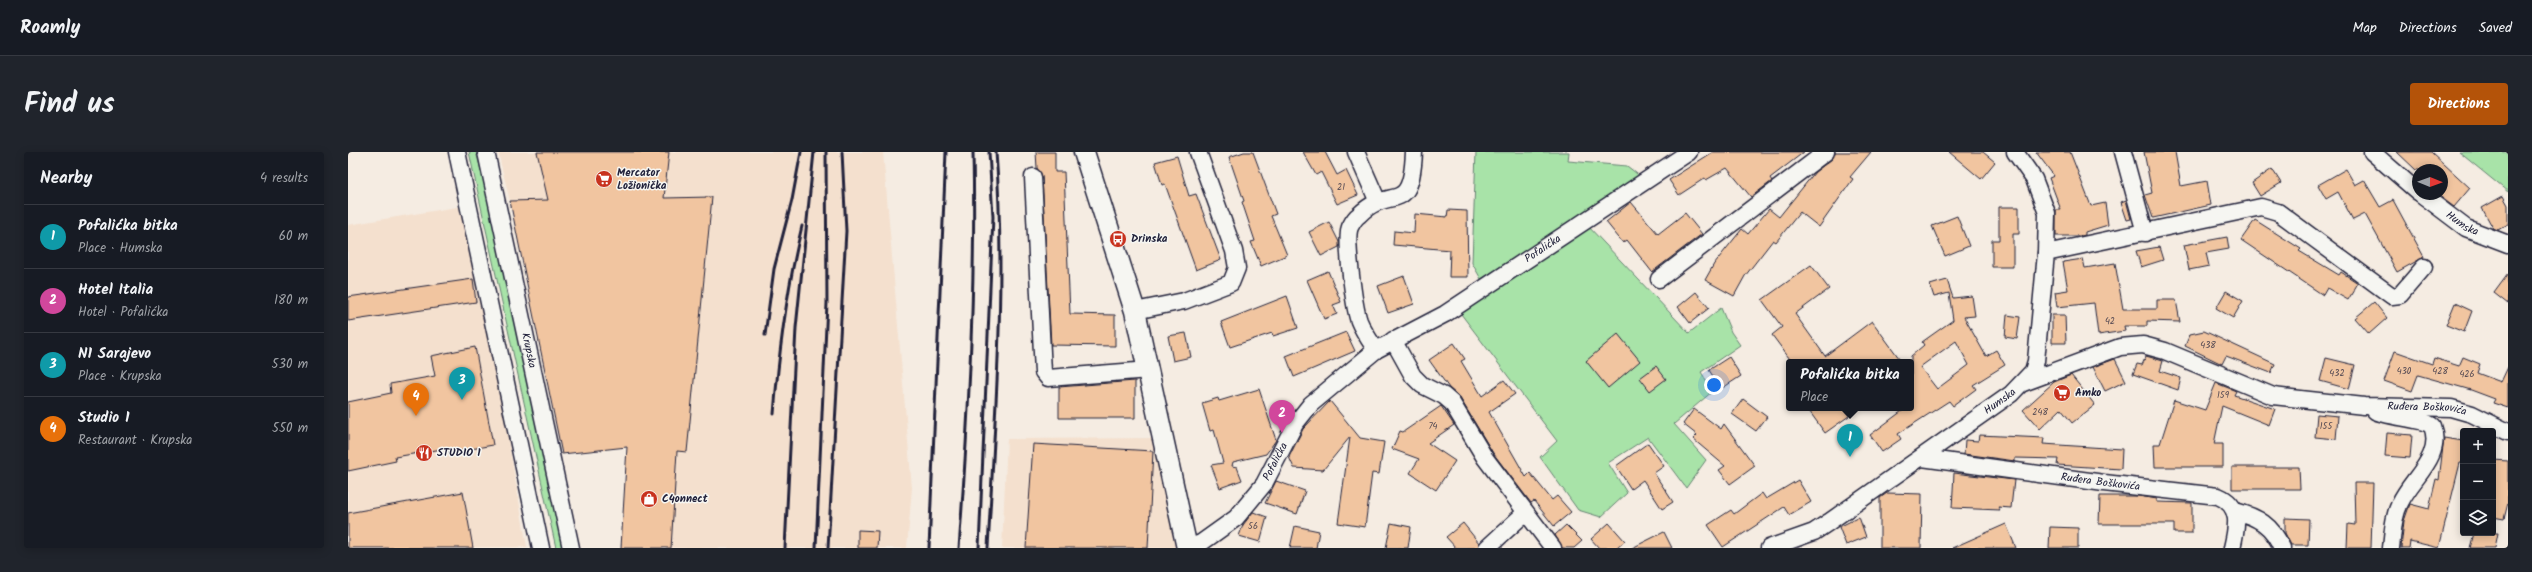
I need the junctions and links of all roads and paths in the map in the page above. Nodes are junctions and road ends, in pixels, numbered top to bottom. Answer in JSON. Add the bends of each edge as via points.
{"nodes":[{"id":1,"x":457,"y":152,"type":"edge"},
{"id":2,"x":486,"y":152,"type":"edge"},
{"id":3,"x":1084,"y":152,"type":"edge"},
{"id":4,"x":1198,"y":152,"type":"edge"},
{"id":5,"x":1356,"y":152,"type":"edge"},
{"id":6,"x":1414,"y":152,"type":"edge"},
{"id":7,"x":1689,"y":152,"type":"edge"},
{"id":8,"x":1826,"y":152,"type":"edge"},
{"id":9,"x":2015,"y":152,"type":"edge"},
{"id":10,"x":2123,"y":152,"type":"edge"},
{"id":11,"x":2372,"y":152,"type":"edge"},
{"id":12,"x":1033,"y":177,"type":"dead end"},
{"id":13,"x":2412,"y":187,"type":"edge"},
{"id":14,"x":2429,"y":200,"type":"edge"},
{"id":15,"x":1378,"y":202,"type":"junction"},
{"id":16,"x":2145,"y":233,"type":"junction"},
{"id":17,"x":2508,"y":244,"type":"edge"},
{"id":18,"x":2046,"y":254,"type":"junction"},
{"id":19,"x":2424,"y":267,"type":"dead end"},
{"id":20,"x":1659,"y":280,"type":"dead end"},
{"id":21,"x":1136,"y":310,"type":"junction"},
{"id":22,"x":1393,"y":340,"type":"junction"},
{"id":23,"x":1376,"y":350,"type":"junction"},
{"id":24,"x":1149,"y":370,"type":"junction"},
{"id":25,"x":2023,"y":383,"type":"junction"},
{"id":26,"x":2364,"y":406,"type":"junction"},
{"id":27,"x":2508,"y":432,"type":"edge"},
{"id":28,"x":1922,"y":458,"type":"junction"},
{"id":29,"x":2235,"y":511,"type":"junction"},
{"id":30,"x":1525,"y":514,"type":"junction"},
{"id":31,"x":542,"y":548,"type":"edge"},
{"id":32,"x":572,"y":548,"type":"edge"},
{"id":33,"x":1187,"y":548,"type":"edge"},
{"id":34,"x":1487,"y":548,"type":"edge"},
{"id":35,"x":1553,"y":548,"type":"edge"},
{"id":36,"x":1770,"y":548,"type":"edge"},
{"id":37,"x":2232,"y":548,"type":"edge"},
{"id":38,"x":2282,"y":548,"type":"edge"},
{"id":39,"x":2391,"y":548,"type":"edge"}],
"edges":[{"from":1,"to":31,"type":"street"},
{"from":2,"to":32,"type":"street","name":"Krupska"},
{"from":3,"to":21,"type":"main road"},
{"from":4,"to":21,"type":"street","via":[[1234,251],[1237,268],[1231,283],[1184,301]]},
{"from":5,"to":15,"type":"street"},
{"from":6,"to":15,"type":"street","via":[[1409,189],[1404,194]]},
{"from":7,"to":22,"type":"street","name":"Pofalićka","via":[[1445,314]]},
{"from":8,"to":20,"type":"street"},
{"from":9,"to":18,"type":"street","name":"Humska","via":[[2034,179],[2047,213]]},
{"from":10,"to":16,"type":"street"},
{"from":11,"to":13,"type":"street"},
{"from":12,"to":24,"type":"street","via":[[1043,372],[1048,378]]},
{"from":14,"to":17,"type":"street","name":"Humska","via":[[2466,228]]},
{"from":15,"to":23,"type":"street","via":[[1359,214],[1350,228],[1350,261],[1359,321]]},
{"from":16,"to":18,"type":"street"},
{"from":16,"to":19,"type":"street","via":[[2261,208],[2278,212],[2392,296],[2400,295]]},
{"from":18,"to":25,"type":"street","name":"Humska","via":[[2039,347],[2033,371]]},
{"from":21,"to":24,"type":"main road"},
{"from":22,"to":23,"type":"street","name":"Pofalićka"},
{"from":22,"to":30,"type":"street","via":[[1413,376],[1422,385],[1452,403],[1485,458]]},
{"from":23,"to":33,"type":"street","name":"Pofalićka","via":[[1311,404],[1295,424],[1264,484],[1236,518],[1201,544]]},
{"from":24,"to":33,"type":"main road"},
{"from":25,"to":26,"type":"street","name":"Ruđera Boškovića","via":[[2120,347],[2143,345],[2165,351],[2273,396]]},
{"from":25,"to":28,"type":"street","name":"Humska"},
{"from":26,"to":27,"type":"street","name":"Ruđera Boškovića","via":[[2452,408],[2472,414]]},
{"from":26,"to":39,"type":"street","name":"Ruđera Boškovića","via":[[2387,416],[2427,423],[2434,429],[2434,444],[2430,458],[2396,510]]},
{"from":28,"to":29,"type":"street","name":"Ruđera Boškovića","via":[[2218,496],[2226,499]]},
{"from":28,"to":36,"type":"street","name":"Humska","via":[[1814,532]]},
{"from":29,"to":37,"type":"street","via":[[2237,522]]},
{"from":29,"to":38,"type":"street","via":[[2255,516],[2266,524]]},
{"from":30,"to":34,"type":"street"},
{"from":30,"to":35,"type":"street"}]}
